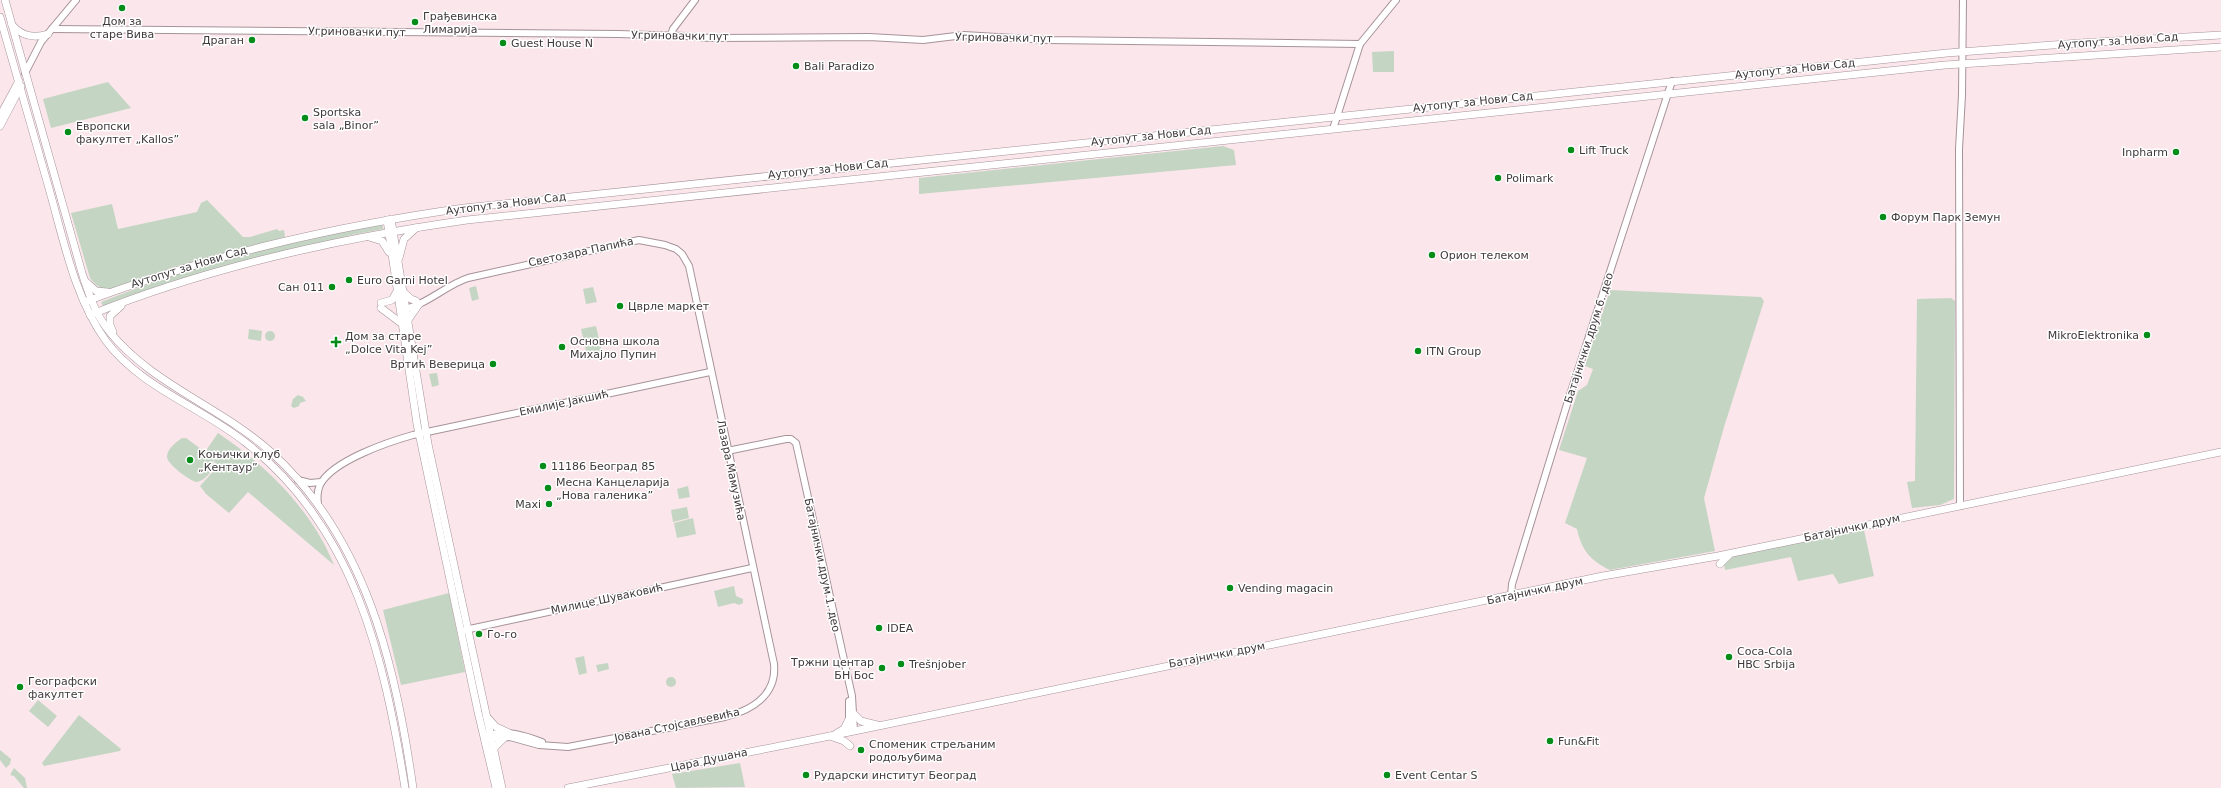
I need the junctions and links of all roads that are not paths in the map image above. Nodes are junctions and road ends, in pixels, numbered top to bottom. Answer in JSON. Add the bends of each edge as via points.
{"nodes":[{"id":1,"x":5,"y":0,"type":"edge"},
{"id":2,"x":76,"y":0,"type":"edge"},
{"id":3,"x":695,"y":0,"type":"edge"},
{"id":4,"x":1396,"y":0,"type":"edge"},
{"id":5,"x":1963,"y":0,"type":"edge"},
{"id":6,"x":0,"y":17,"type":"edge"},
{"id":7,"x":12,"y":24,"type":"junction"},
{"id":8,"x":50,"y":32,"type":"junction"},
{"id":9,"x":671,"y":35,"type":"junction"},
{"id":10,"x":2221,"y":35,"type":"edge"},
{"id":11,"x":1360,"y":44,"type":"junction"},
{"id":12,"x":2221,"y":47,"type":"edge"},
{"id":13,"x":1962,"y":52,"type":"junction"},
{"id":14,"x":1962,"y":64,"type":"junction"},
{"id":15,"x":25,"y":73,"type":"junction"},
{"id":16,"x":1672,"y":81,"type":"junction"},
{"id":17,"x":20,"y":85,"type":"junction"},
{"id":18,"x":1668,"y":94,"type":"junction"},
{"id":19,"x":27,"y":111,"type":"junction"},
{"id":20,"x":3,"y":116,"type":"edge"},
{"id":21,"x":1338,"y":116,"type":"junction"},
{"id":22,"x":0,"y":126,"type":"edge"},
{"id":23,"x":1333,"y":129,"type":"junction"},
{"id":24,"x":389,"y":219,"type":"junction"},
{"id":25,"x":419,"y":227,"type":"junction"},
{"id":26,"x":391,"y":232,"type":"junction"},
{"id":27,"x":361,"y":238,"type":"junction"},
{"id":28,"x":391,"y":256,"type":"junction"},
{"id":29,"x":398,"y":262,"type":"junction"},
{"id":30,"x":85,"y":281,"type":"junction"},
{"id":31,"x":112,"y":292,"type":"junction"},
{"id":32,"x":400,"y":292,"type":"junction"},
{"id":33,"x":87,"y":300,"type":"junction"},
{"id":34,"x":126,"y":302,"type":"junction"},
{"id":35,"x":418,"y":302,"type":"junction"},
{"id":36,"x":402,"y":307,"type":"junction"},
{"id":37,"x":97,"y":312,"type":"junction"},
{"id":38,"x":90,"y":315,"type":"junction"},
{"id":39,"x":404,"y":322,"type":"junction"},
{"id":40,"x":120,"y":343,"type":"junction"},
{"id":41,"x":710,"y":372,"type":"junction"},
{"id":42,"x":422,"y":433,"type":"junction"},
{"id":43,"x":727,"y":452,"type":"junction"},
{"id":44,"x":2221,"y":452,"type":"edge"},
{"id":45,"x":298,"y":480,"type":"junction"},
{"id":46,"x":321,"y":482,"type":"junction"},
{"id":47,"x":318,"y":504,"type":"junction"},
{"id":48,"x":1960,"y":506,"type":"junction"},
{"id":49,"x":1733,"y":553,"type":"junction"},
{"id":50,"x":1720,"y":564,"type":"dead end"},
{"id":51,"x":752,"y":568,"type":"junction"},
{"id":52,"x":1511,"y":596,"type":"junction"},
{"id":53,"x":464,"y":630,"type":"junction"},
{"id":54,"x":396,"y":693,"type":"junction"},
{"id":55,"x":386,"y":695,"type":"junction"},
{"id":56,"x":485,"y":715,"type":"junction"},
{"id":57,"x":852,"y":716,"type":"junction"},
{"id":58,"x":879,"y":725,"type":"junction"},
{"id":59,"x":851,"y":732,"type":"junction"},
{"id":60,"x":508,"y":734,"type":"junction"},
{"id":61,"x":830,"y":736,"type":"junction"},
{"id":62,"x":487,"y":737,"type":"junction"},
{"id":63,"x":850,"y":746,"type":"dead end"},
{"id":64,"x":493,"y":749,"type":"junction"},
{"id":65,"x":492,"y":770,"type":"junction"},
{"id":66,"x":501,"y":787,"type":"edge"},
{"id":67,"x":405,"y":788,"type":"edge"},
{"id":68,"x":414,"y":788,"type":"edge"},
{"id":69,"x":491,"y":788,"type":"edge"},
{"id":70,"x":568,"y":788,"type":"edge"}],
"edges":[{"from":1,"to":7,"type":"main road"},
{"from":2,"to":8,"type":"street"},
{"from":3,"to":9,"type":"street"},
{"from":4,"to":11,"type":"street"},
{"from":5,"to":13,"type":"street"},
{"from":6,"to":17,"type":"main road"},
{"from":7,"to":8,"type":"main road","via":[[25,35],[35,37]]},
{"from":7,"to":15,"type":"main road"},
{"from":8,"to":9,"type":"street","name":"Угриновачки пут"},
{"from":8,"to":15,"type":"street"},
{"from":9,"to":11,"type":"street","name":"Угриновачки пут","via":[[703,38],[869,37],[923,40],[964,35],[1048,40]]},
{"from":10,"to":13,"type":"main road","name":"Аутопут за Нови Сад"},
{"from":11,"to":21,"type":"street"},
{"from":12,"to":14,"type":"main road","name":"Аутопут за Нови Сад"},
{"from":13,"to":14,"type":"street"},
{"from":13,"to":16,"type":"main road","name":"Аутопут за Нови Сад"},
{"from":14,"to":18,"type":"main road","name":"Аутопут за Нови Сад"},
{"from":14,"to":48,"type":"street","via":[[1959,149]]},
{"from":15,"to":17,"type":"main road"},
{"from":15,"to":30,"type":"main road"},
{"from":16,"to":18,"type":"street","name":"Батајнички друм 6. део"},
{"from":16,"to":21,"type":"main road","name":"Аутопут за Нови Сад"},
{"from":17,"to":19,"type":"main road"},
{"from":17,"to":20,"type":"main road"},
{"from":18,"to":23,"type":"main road","name":"Аутопут за Нови Сад"},
{"from":18,"to":52,"type":"street","name":"Батајнички друм 6. део","via":[[1568,401],[1512,584]]},
{"from":19,"to":20,"type":"main road","via":[[19,107]]},
{"from":19,"to":33,"type":"main road"},
{"from":20,"to":22,"type":"main road"},
{"from":21,"to":23,"type":"street"},
{"from":21,"to":24,"type":"main road","name":"Аутопут за Нови Сад","via":[[520,202]]},
{"from":23,"to":25,"type":"main road","name":"Аутопут за Нови Сад","via":[[499,216]]},
{"from":24,"to":26,"type":"main road"},
{"from":24,"to":31,"type":"main road","name":"Аутопут за Нови Сад","via":[[241,251]]},
{"from":25,"to":26,"type":"main road","name":"Аутопут за Нови Сад"},
{"from":25,"to":29,"type":"main road","via":[[404,239]]},
{"from":26,"to":27,"type":"main road","name":"Аутопут за Нови Сад"},
{"from":26,"to":28,"type":"main road"},
{"from":26,"to":29,"type":"main road"},
{"from":27,"to":28,"type":"main road","via":[[372,237],[382,241]]},
{"from":27,"to":34,"type":"main road","name":"Аутопут за Нови Сад","via":[[254,262]]},
{"from":28,"to":32,"type":"main road"},
{"from":29,"to":32,"type":"main road"},
{"from":30,"to":31,"type":"main road","via":[[96,291]]},
{"from":30,"to":33,"type":"main road"},
{"from":31,"to":33,"type":"main road","name":"Аутопут за Нови Сад"},
{"from":32,"to":35,"type":"main road"},
{"from":32,"to":36,"type":"main road"},
{"from":32,"to":39,"type":"main road","via":[[381,306]]},
{"from":33,"to":37,"type":"main road"},
{"from":33,"to":38,"type":"main road"},
{"from":34,"to":37,"type":"main road","name":"Аутопут за Нови Сад"},
{"from":34,"to":40,"type":"main road","via":[[110,319],[111,328]]},
{"from":35,"to":36,"type":"street","name":"Светозара Папића"},
{"from":35,"to":39,"type":"main road"},
{"from":35,"to":41,"type":"street","name":"Светозара Папића","via":[[429,294],[433,295],[463,279],[490,272],[635,240],[665,245],[680,252],[688,266]]},
{"from":36,"to":39,"type":"main road"},
{"from":37,"to":38,"type":"main road","name":"Аутопут за Нови Сад"},
{"from":37,"to":40,"type":"main road"},
{"from":38,"to":55,"type":"main road","via":[[108,344],[132,368],[246,442],[274,467],[303,499],[339,553],[356,589],[370,626]]},
{"from":39,"to":42,"type":"main road"},
{"from":40,"to":45,"type":"main road","via":[[148,368],[232,421],[271,452]]},
{"from":41,"to":42,"type":"street","name":"Емилије Јакшић"},
{"from":41,"to":43,"type":"street","name":"Лазара Мамузића"},
{"from":42,"to":46,"type":"street","name":"Емилије Јакшић","via":[[367,451]]},
{"from":42,"to":53,"type":"main road"},
{"from":43,"to":51,"type":"street","name":"Лазара Мамузића"},
{"from":43,"to":57,"type":"street","name":"Батајнички друм 1. део","via":[[786,439],[796,443],[849,688]]},
{"from":44,"to":48,"type":"main road","name":"Батајнички друм"},
{"from":45,"to":46,"type":"street"},
{"from":45,"to":47,"type":"main road"},
{"from":46,"to":47,"type":"street","via":[[317,493]]},
{"from":47,"to":54,"type":"main road","via":[[365,586]]},
{"from":48,"to":49,"type":"main road","name":"Батајнички друм"},
{"from":49,"to":50,"type":"main road"},
{"from":49,"to":52,"type":"main road","name":"Батајнички друм"},
{"from":51,"to":53,"type":"street","name":"Милице Шуваковић"},
{"from":51,"to":60,"type":"street","name":"Јована Стојсављевића","via":[[774,667],[769,690],[758,703],[734,715],[568,747],[549,746],[528,737]]},
{"from":52,"to":58,"type":"main road","name":"Батајнички друм"},
{"from":53,"to":56,"type":"main road"},
{"from":53,"to":62,"type":"main road"},
{"from":54,"to":55,"type":"main road"},
{"from":54,"to":68,"type":"main road"},
{"from":55,"to":67,"type":"main road"},
{"from":56,"to":60,"type":"main road","via":[[496,727]]},
{"from":56,"to":62,"type":"main road"},
{"from":57,"to":58,"type":"main road"},
{"from":57,"to":59,"type":"street","name":"Батајнички друм 1. део"},
{"from":57,"to":61,"type":"main road","via":[[844,728]]},
{"from":58,"to":59,"type":"main road","name":"Батајнички друм"},
{"from":59,"to":61,"type":"main road","name":"Цара Душана"},
{"from":60,"to":62,"type":"street","name":"Јована Стојсављевића"},
{"from":60,"to":64,"type":"main road"},
{"from":61,"to":63,"type":"main road"},
{"from":61,"to":70,"type":"main road","name":"Цара Душана"},
{"from":62,"to":64,"type":"main road"},
{"from":62,"to":65,"type":"main road"},
{"from":64,"to":66,"type":"main road"},
{"from":65,"to":66,"type":"main road"},
{"from":65,"to":69,"type":"main road"}]}
